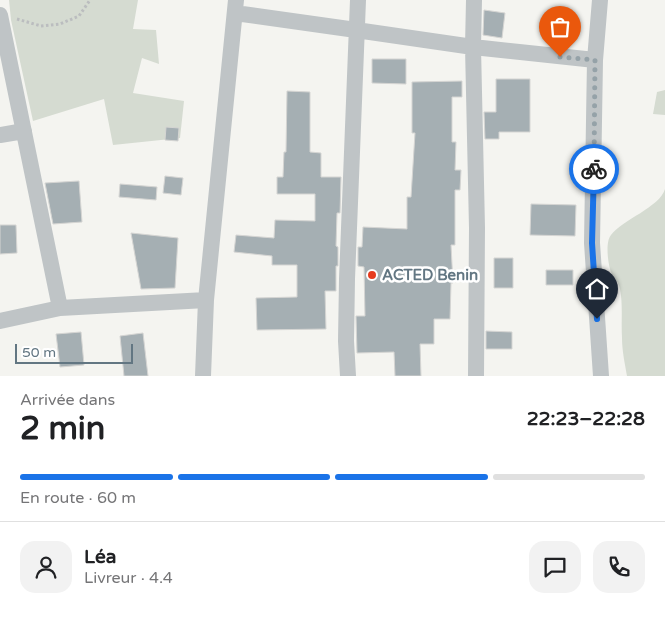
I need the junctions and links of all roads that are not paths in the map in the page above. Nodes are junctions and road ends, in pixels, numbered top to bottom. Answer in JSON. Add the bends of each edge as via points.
{"nodes":[{"id":1,"x":358,"y":0,"type":"edge"},
{"id":2,"x":474,"y":0,"type":"edge"},
{"id":3,"x":600,"y":0,"type":"edge"},
{"id":4,"x":235,"y":6,"type":"edge"},
{"id":5,"x":7,"y":17,"type":"edge"},
{"id":6,"x":356,"y":30,"type":"junction"},
{"id":7,"x":474,"y":47,"type":"junction"},
{"id":8,"x":595,"y":60,"type":"junction"},
{"id":9,"x":24,"y":131,"type":"junction"},
{"id":10,"x":0,"y":135,"type":"edge"},
{"id":11,"x":206,"y":300,"type":"junction"},
{"id":12,"x":60,"y":308,"type":"junction"},
{"id":13,"x":0,"y":320,"type":"edge"},
{"id":14,"x":203,"y":376,"type":"edge"},
{"id":15,"x":348,"y":376,"type":"edge"},
{"id":16,"x":476,"y":376,"type":"edge"},
{"id":17,"x":601,"y":376,"type":"edge"}],
"edges":[{"from":1,"to":6,"type":"street"},
{"from":2,"to":7,"type":"street"},
{"from":3,"to":8,"type":"street"},
{"from":4,"to":6,"type":"street"},
{"from":4,"to":11,"type":"street"},
{"from":5,"to":9,"type":"street"},
{"from":6,"to":7,"type":"street"},
{"from":6,"to":15,"type":"street","via":[[347,296]]},
{"from":7,"to":8,"type":"street"},
{"from":7,"to":16,"type":"street"},
{"from":8,"to":17,"type":"street","via":[[592,243]]},
{"from":9,"to":10,"type":"street"},
{"from":9,"to":12,"type":"street"},
{"from":11,"to":12,"type":"street"},
{"from":11,"to":14,"type":"street"},
{"from":12,"to":13,"type":"street"}]}
